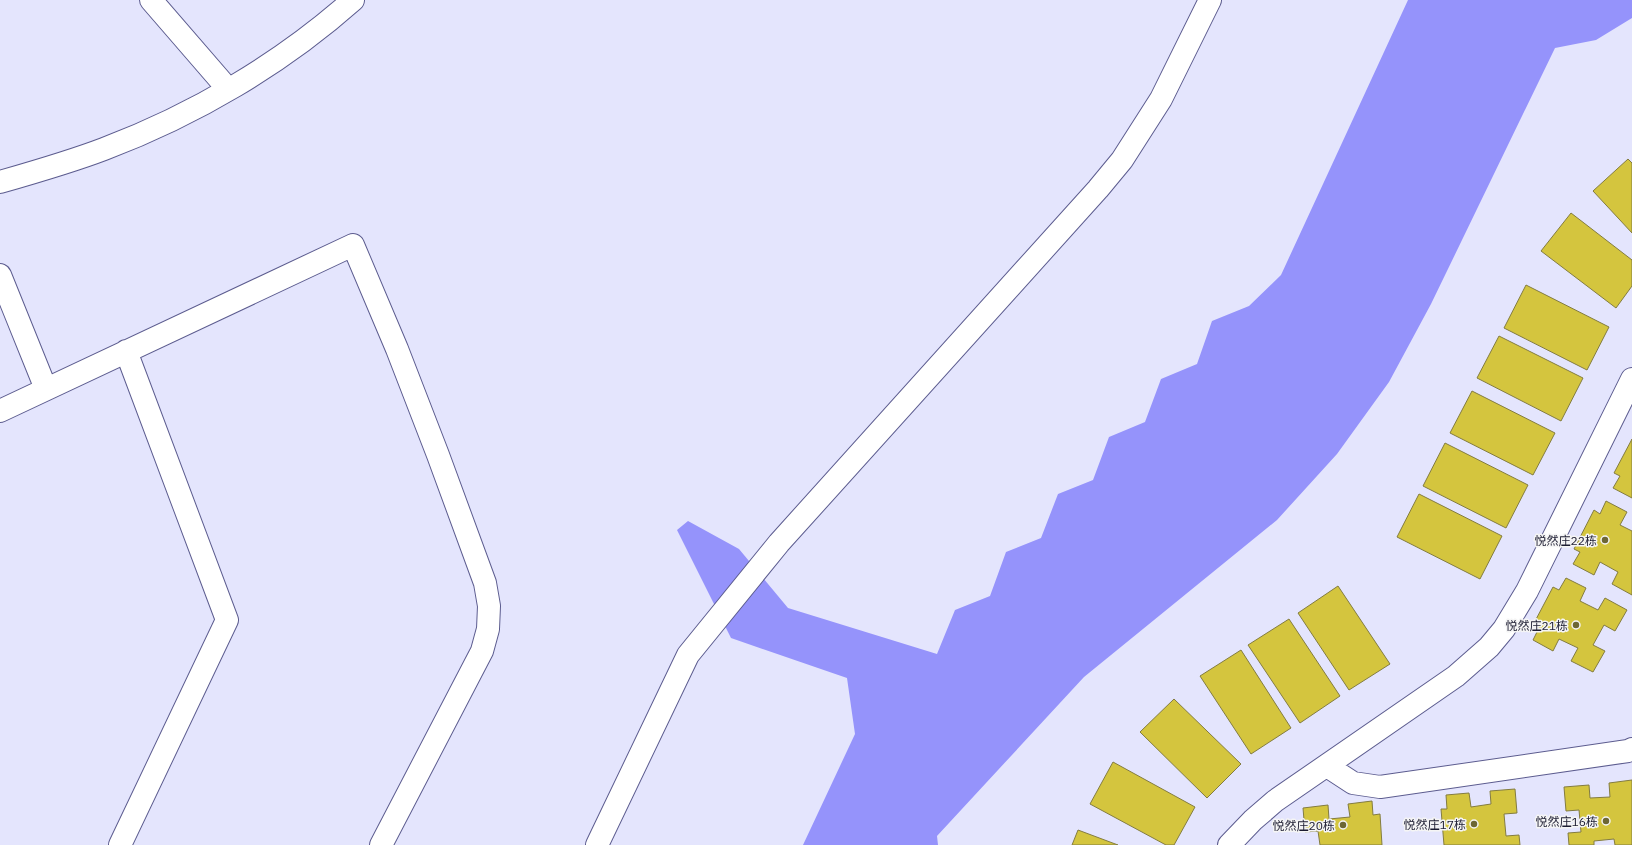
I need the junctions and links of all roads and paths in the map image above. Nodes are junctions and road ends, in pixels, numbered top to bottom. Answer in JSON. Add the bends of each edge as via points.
{"nodes":[{"id":1,"x":151,"y":0,"type":"edge"},
{"id":2,"x":353,"y":0,"type":"edge"},
{"id":3,"x":1210,"y":0,"type":"edge"},
{"id":4,"x":228,"y":89,"type":"junction"},
{"id":5,"x":0,"y":182,"type":"edge"},
{"id":6,"x":0,"y":275,"type":"edge"},
{"id":7,"x":126,"y":351,"type":"junction"},
{"id":8,"x":1632,"y":380,"type":"edge"},
{"id":9,"x":46,"y":389,"type":"junction"},
{"id":10,"x":0,"y":411,"type":"edge"},
{"id":11,"x":1632,"y":749,"type":"edge"},
{"id":12,"x":1327,"y":766,"type":"junction"},
{"id":13,"x":120,"y":845,"type":"edge"},
{"id":14,"x":381,"y":845,"type":"edge"},
{"id":15,"x":596,"y":845,"type":"edge"},
{"id":16,"x":1229,"y":845,"type":"edge"}],
"edges":[{"from":1,"to":4,"type":"lane"},
{"from":2,"to":4,"type":"lane","via":[[300,42]]},
{"from":3,"to":15,"type":"lane","via":[[1161,99],[1122,160],[779,543],[688,655]]},
{"from":4,"to":5,"type":"lane","via":[[156,127],[105,149]]},
{"from":6,"to":9,"type":"lane"},
{"from":7,"to":9,"type":"lane"},
{"from":7,"to":13,"type":"lane","via":[[227,620]]},
{"from":7,"to":14,"type":"lane","via":[[353,245],[438,455],[485,583],[489,606],[488,629],[482,651]]},
{"from":8,"to":12,"type":"lane","via":[[1527,591],[1504,629],[1489,647],[1456,676]]},
{"from":9,"to":10,"type":"lane"},
{"from":11,"to":12,"type":"lane","via":[[1380,787],[1353,783]]},
{"from":12,"to":16,"type":"lane","via":[[1275,801],[1252,820]]}]}
